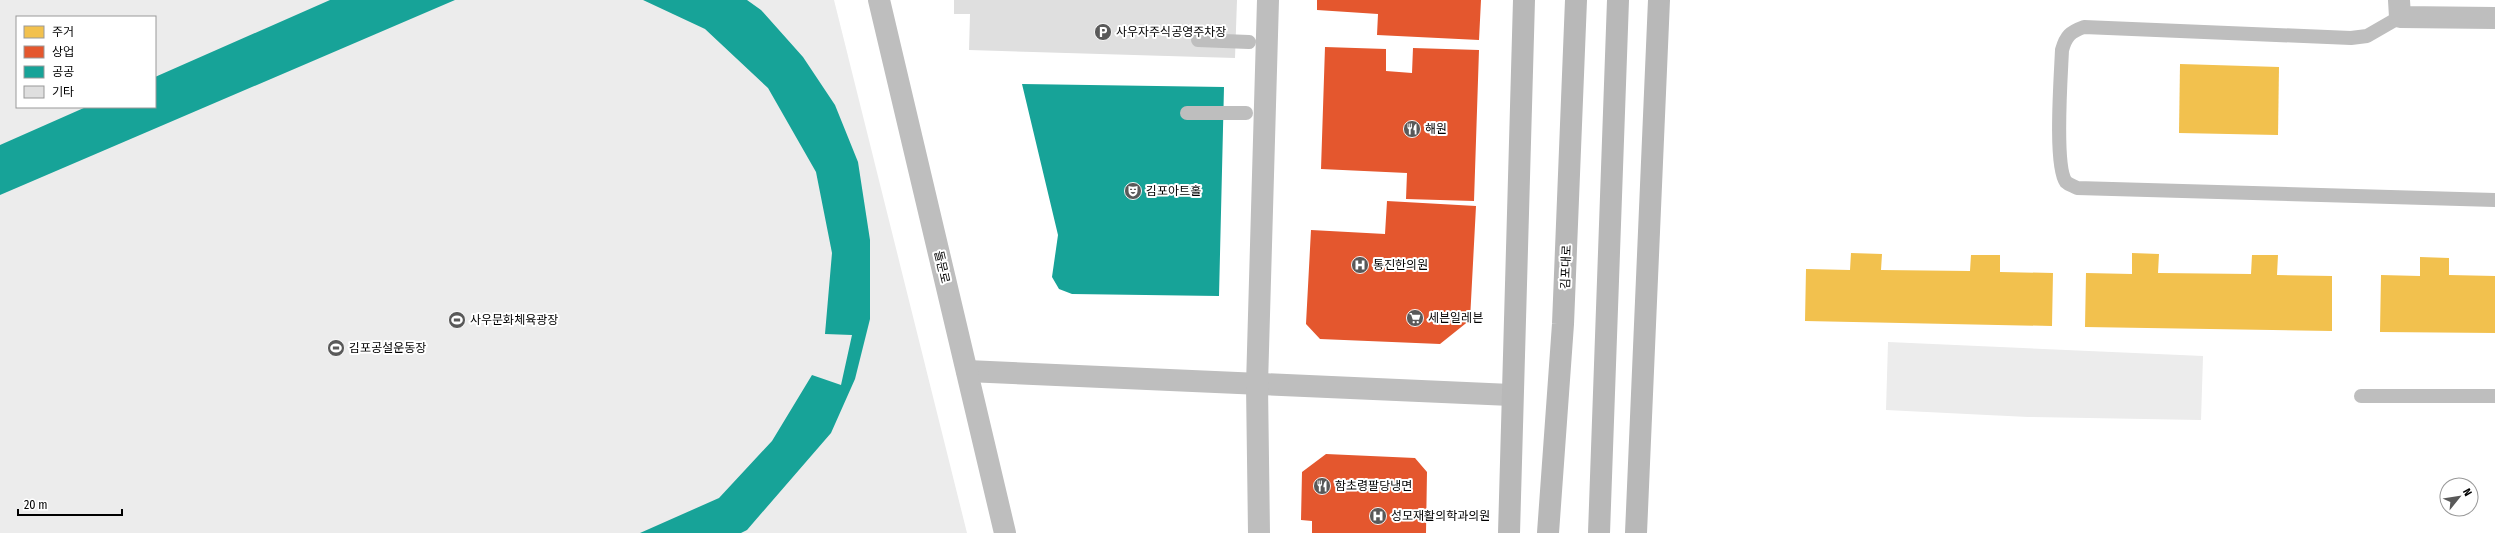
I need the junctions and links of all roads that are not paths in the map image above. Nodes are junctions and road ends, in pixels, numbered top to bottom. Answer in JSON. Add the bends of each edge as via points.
{"nodes":[{"id":1,"x":879,"y":0,"type":"edge"},
{"id":2,"x":1268,"y":0,"type":"edge"},
{"id":3,"x":1524,"y":0,"type":"edge"},
{"id":4,"x":1576,"y":0,"type":"edge"},
{"id":5,"x":1618,"y":0,"type":"edge"},
{"id":6,"x":1659,"y":0,"type":"edge"},
{"id":7,"x":2400,"y":8,"type":"edge"},
{"id":8,"x":2495,"y":18,"type":"edge"},
{"id":9,"x":1198,"y":40,"type":"dead end"},
{"id":10,"x":1249,"y":42,"type":"dead end"},
{"id":11,"x":1187,"y":113,"type":"dead end"},
{"id":12,"x":1246,"y":113,"type":"dead end"},
{"id":13,"x":2495,"y":200,"type":"edge"},
{"id":14,"x":967,"y":371,"type":"junction"},
{"id":15,"x":1257,"y":385,"type":"junction"},
{"id":16,"x":1511,"y":395,"type":"junction"},
{"id":17,"x":2361,"y":396,"type":"dead end"},
{"id":18,"x":2495,"y":396,"type":"edge"},
{"id":19,"x":1006,"y":533,"type":"edge"},
{"id":20,"x":1259,"y":533,"type":"edge"},
{"id":21,"x":1509,"y":533,"type":"edge"},
{"id":22,"x":1548,"y":533,"type":"edge"},
{"id":23,"x":1599,"y":533,"type":"edge"},
{"id":24,"x":1636,"y":533,"type":"edge"}],
"edges":[{"from":1,"to":14,"type":"street","name":"돌문로"},
{"from":2,"to":15,"type":"street"},
{"from":3,"to":16,"type":"main road"},
{"from":4,"to":22,"type":"main road","name":"김포대로","via":[[1564,324]]},
{"from":5,"to":23,"type":"main road"},
{"from":6,"to":24,"type":"main road"},
{"from":7,"to":8,"type":"street"},
{"from":7,"to":13,"type":"lane","via":[[2366,36],[2351,38],[2084,27],[2074,30],[2066,37],[2062,50],[2062,174],[2067,183],[2077,188]]},
{"from":9,"to":10,"type":"lane"},
{"from":11,"to":12,"type":"lane"},
{"from":14,"to":15,"type":"street"},
{"from":14,"to":19,"type":"street","name":"돌문로"},
{"from":15,"to":16,"type":"street"},
{"from":15,"to":20,"type":"street"},
{"from":16,"to":21,"type":"main road"},
{"from":17,"to":18,"type":"lane"}]}
